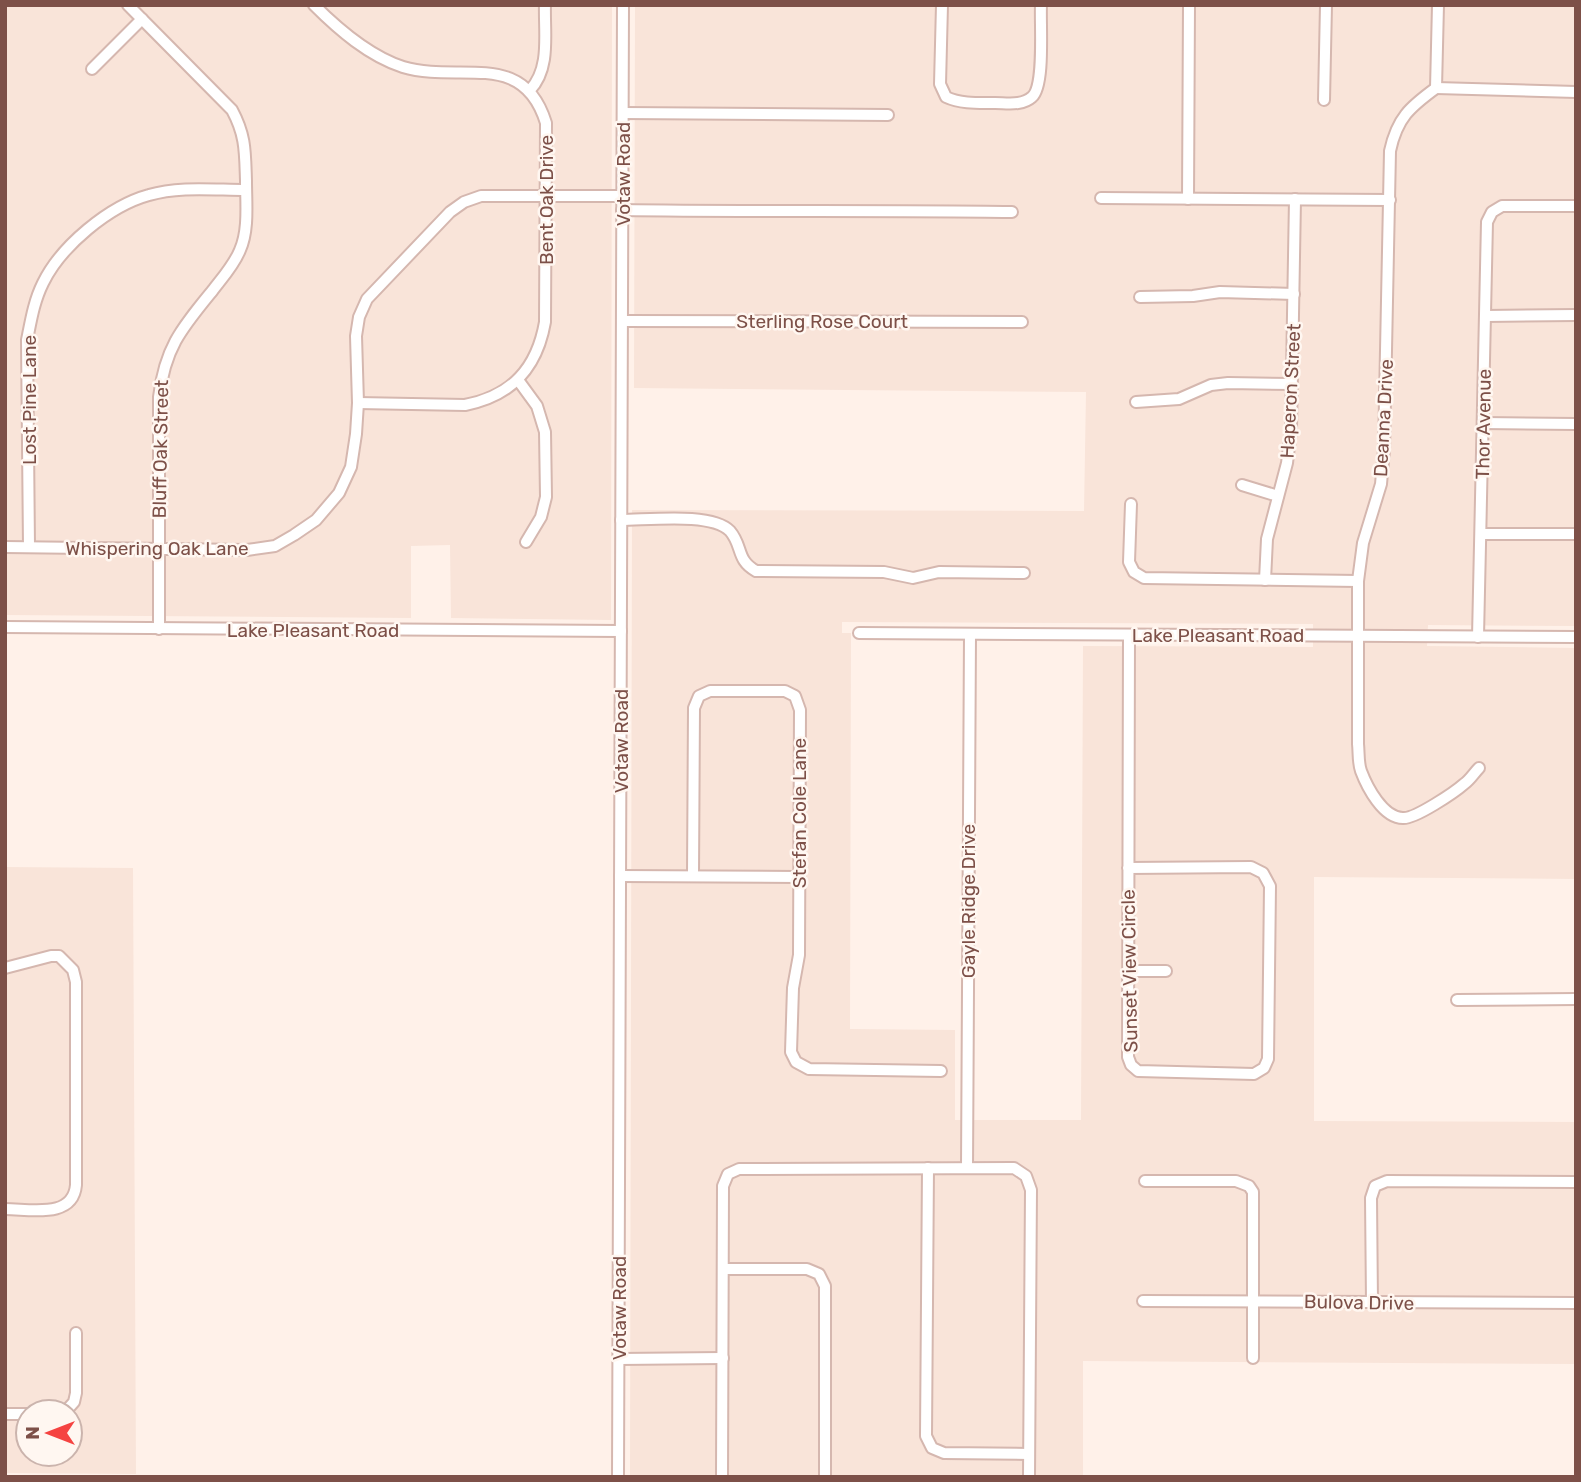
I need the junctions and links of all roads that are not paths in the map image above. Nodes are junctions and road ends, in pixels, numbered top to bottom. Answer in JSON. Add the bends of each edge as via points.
{"nodes":[{"id":1,"x":128,"y":5,"type":"edge"},
{"id":2,"x":314,"y":5,"type":"edge"},
{"id":3,"x":545,"y":5,"type":"edge"},
{"id":4,"x":623,"y":5,"type":"edge"},
{"id":5,"x":942,"y":5,"type":"edge"},
{"id":6,"x":1041,"y":5,"type":"edge"},
{"id":7,"x":1189,"y":5,"type":"edge"},
{"id":8,"x":1326,"y":5,"type":"edge"},
{"id":9,"x":1438,"y":5,"type":"edge"},
{"id":10,"x":142,"y":19,"type":"junction"},
{"id":11,"x":92,"y":69,"type":"dead end"},
{"id":12,"x":1436,"y":88,"type":"junction"},
{"id":13,"x":530,"y":90,"type":"junction"},
{"id":14,"x":1576,"y":92,"type":"edge"},
{"id":15,"x":1324,"y":100,"type":"dead end"},
{"id":16,"x":623,"y":113,"type":"junction"},
{"id":17,"x":888,"y":115,"type":"dead end"},
{"id":18,"x":246,"y":190,"type":"junction"},
{"id":19,"x":546,"y":195,"type":"junction"},
{"id":20,"x":622,"y":196,"type":"junction"},
{"id":21,"x":1101,"y":198,"type":"dead end"},
{"id":22,"x":1188,"y":198,"type":"junction"},
{"id":23,"x":1295,"y":199,"type":"junction"},
{"id":24,"x":1390,"y":200,"type":"junction"},
{"id":25,"x":1576,"y":206,"type":"edge"},
{"id":26,"x":622,"y":210,"type":"junction"},
{"id":27,"x":1012,"y":212,"type":"dead end"},
{"id":28,"x":1294,"y":294,"type":"junction"},
{"id":29,"x":1140,"y":297,"type":"dead end"},
{"id":30,"x":1486,"y":316,"type":"junction"},
{"id":31,"x":1576,"y":316,"type":"edge"},
{"id":32,"x":622,"y":321,"type":"junction"},
{"id":33,"x":1022,"y":322,"type":"dead end"},
{"id":34,"x":518,"y":380,"type":"junction"},
{"id":35,"x":1292,"y":384,"type":"junction"},
{"id":36,"x":1136,"y":402,"type":"dead end"},
{"id":37,"x":358,"y":403,"type":"junction"},
{"id":38,"x":1483,"y":424,"type":"junction"},
{"id":39,"x":1576,"y":424,"type":"edge"},
{"id":40,"x":1242,"y":485,"type":"dead end"},
{"id":41,"x":1278,"y":496,"type":"junction"},
{"id":42,"x":1131,"y":504,"type":"dead end"},
{"id":43,"x":621,"y":520,"type":"junction"},
{"id":44,"x":1481,"y":534,"type":"junction"},
{"id":45,"x":1576,"y":534,"type":"edge"},
{"id":46,"x":526,"y":542,"type":"dead end"},
{"id":47,"x":5,"y":547,"type":"edge"},
{"id":48,"x":29,"y":547,"type":"junction"},
{"id":49,"x":159,"y":550,"type":"junction"},
{"id":50,"x":1024,"y":573,"type":"dead end"},
{"id":51,"x":1265,"y":580,"type":"junction"},
{"id":52,"x":1358,"y":581,"type":"junction"},
{"id":53,"x":5,"y":627,"type":"edge"},
{"id":54,"x":159,"y":629,"type":"junction"},
{"id":55,"x":621,"y":631,"type":"junction"},
{"id":56,"x":859,"y":633,"type":"dead end"},
{"id":57,"x":970,"y":635,"type":"junction"},
{"id":58,"x":1129,"y":635,"type":"junction"},
{"id":59,"x":1359,"y":636,"type":"junction"},
{"id":60,"x":1478,"y":637,"type":"junction"},
{"id":61,"x":1576,"y":637,"type":"edge"},
{"id":62,"x":1479,"y":768,"type":"dead end"},
{"id":63,"x":1128,"y":867,"type":"junction"},
{"id":64,"x":620,"y":876,"type":"junction"},
{"id":65,"x":693,"y":877,"type":"junction"},
{"id":66,"x":798,"y":877,"type":"junction"},
{"id":67,"x":5,"y":968,"type":"edge"},
{"id":68,"x":1128,"y":971,"type":"junction"},
{"id":69,"x":1166,"y":971,"type":"dead end"},
{"id":70,"x":1576,"y":999,"type":"edge"},
{"id":71,"x":1457,"y":1000,"type":"dead end"},
{"id":72,"x":941,"y":1071,"type":"dead end"},
{"id":73,"x":928,"y":1168,"type":"junction"},
{"id":74,"x":967,"y":1168,"type":"junction"},
{"id":75,"x":1145,"y":1181,"type":"dead end"},
{"id":76,"x":1576,"y":1182,"type":"edge"},
{"id":77,"x":5,"y":1209,"type":"edge"},
{"id":78,"x":723,"y":1269,"type":"junction"},
{"id":79,"x":1143,"y":1301,"type":"dead end"},
{"id":80,"x":1253,"y":1301,"type":"junction"},
{"id":81,"x":1372,"y":1303,"type":"junction"},
{"id":82,"x":1576,"y":1303,"type":"edge"},
{"id":83,"x":76,"y":1333,"type":"dead end"},
{"id":84,"x":723,"y":1358,"type":"junction"},
{"id":85,"x":1253,"y":1358,"type":"dead end"},
{"id":86,"x":619,"y":1359,"type":"junction"},
{"id":87,"x":75,"y":1398,"type":"edge"},
{"id":88,"x":1030,"y":1454,"type":"junction"},
{"id":89,"x":618,"y":1477,"type":"edge"},
{"id":90,"x":722,"y":1477,"type":"edge"},
{"id":91,"x":825,"y":1477,"type":"edge"},
{"id":92,"x":1029,"y":1477,"type":"edge"}],
"edges":[{"from":1,"to":10,"type":"street","name":"Bluff Oak Street"},
{"from":2,"to":13,"type":"street","via":[[346,35],[401,66],[506,76]]},
{"from":3,"to":13,"type":"street","via":[[544,66]]},
{"from":4,"to":16,"type":"street","name":"Votaw Road"},
{"from":5,"to":6,"type":"street","via":[[940,85],[946,97],[964,103],[1014,104],[1035,95],[1039,83]]},
{"from":7,"to":22,"type":"street"},
{"from":8,"to":15,"type":"street"},
{"from":9,"to":12,"type":"street"},
{"from":10,"to":11,"type":"street"},
{"from":10,"to":18,"type":"street","name":"Bluff Oak Street","via":[[232,110],[246,144]]},
{"from":12,"to":14,"type":"street"},
{"from":12,"to":24,"type":"street","name":"Deanna Drive","via":[[1405,113],[1394,133]]},
{"from":13,"to":19,"type":"street","name":"Bent Oak Drive","via":[[546,123]]},
{"from":16,"to":17,"type":"street"},
{"from":16,"to":20,"type":"street","name":"Votaw Road"},
{"from":18,"to":48,"type":"street","name":"Lost Pine Lane","via":[[149,194],[120,205],[62,254],[44,281],[27,340]]},
{"from":18,"to":49,"type":"street","name":"Bluff Oak Street","via":[[242,248],[183,327],[162,371]]},
{"from":19,"to":20,"type":"street","name":"Whispering Oak Lane"},
{"from":19,"to":34,"type":"street","name":"Bent Oak Drive","via":[[542,342]]},
{"from":19,"to":37,"type":"street","name":"Whispering Oak Lane","via":[[481,196],[464,202],[367,299],[356,336]]},
{"from":20,"to":26,"type":"street","name":"Votaw Road"},
{"from":21,"to":22,"type":"street"},
{"from":22,"to":23,"type":"street"},
{"from":23,"to":24,"type":"street"},
{"from":23,"to":28,"type":"street","name":"Haperon Street"},
{"from":24,"to":52,"type":"street","name":"Deanna Drive","via":[[1384,450],[1381,484],[1363,543]]},
{"from":25,"to":30,"type":"street","name":"Thor Avenue","via":[[1502,206],[1492,212],[1487,222]]},
{"from":26,"to":27,"type":"street"},
{"from":26,"to":32,"type":"street","name":"Votaw Road"},
{"from":28,"to":29,"type":"street"},
{"from":28,"to":35,"type":"street","name":"Haperon Street"},
{"from":30,"to":31,"type":"street"},
{"from":30,"to":38,"type":"street","name":"Thor Avenue"},
{"from":32,"to":33,"type":"street","name":"Sterling Rose Court"},
{"from":32,"to":43,"type":"street","name":"Votaw Road"},
{"from":34,"to":37,"type":"street","name":"Bent Oak Drive","via":[[501,394],[465,405]]},
{"from":34,"to":46,"type":"street","via":[[537,406],[545,432],[546,497],[541,517]]},
{"from":35,"to":36,"type":"street","via":[[1227,383],[1179,399]]},
{"from":35,"to":41,"type":"street","name":"Haperon Street","via":[[1287,463]]},
{"from":37,"to":49,"type":"street","name":"Whispering Oak Lane","via":[[351,467],[339,493],[316,520],[275,546]]},
{"from":38,"to":39,"type":"street"},
{"from":38,"to":44,"type":"street","name":"Thor Avenue"},
{"from":40,"to":41,"type":"street"},
{"from":41,"to":51,"type":"street","name":"Haperon Street","via":[[1267,539]]},
{"from":42,"to":51,"type":"street","via":[[1129,562],[1144,578]]},
{"from":43,"to":50,"type":"street","via":[[719,523],[730,531],[747,566],[756,571],[884,572],[913,578],[939,572]]},
{"from":43,"to":55,"type":"street","name":"Votaw Road"},
{"from":44,"to":45,"type":"street"},
{"from":44,"to":60,"type":"street","name":"Thor Avenue"},
{"from":47,"to":48,"type":"street","name":"Whispering Oak Lane"},
{"from":48,"to":49,"type":"street","name":"Whispering Oak Lane"},
{"from":49,"to":54,"type":"street","name":"Bluff Oak Street"},
{"from":51,"to":52,"type":"street"},
{"from":52,"to":59,"type":"street","name":"Deanna Drive"},
{"from":53,"to":54,"type":"street","name":"Lake Pleasant Road"},
{"from":54,"to":55,"type":"street","name":"Lake Pleasant Road"},
{"from":55,"to":64,"type":"street","name":"Votaw Road"},
{"from":56,"to":57,"type":"street","name":"Lake Pleasant Road"},
{"from":57,"to":58,"type":"street","name":"Lake Pleasant Road"},
{"from":57,"to":74,"type":"street","name":"Gayle Ridge Drive"},
{"from":58,"to":59,"type":"street","name":"Lake Pleasant Road"},
{"from":58,"to":63,"type":"street","name":"Sunset View Circle"},
{"from":59,"to":60,"type":"street","name":"Lake Pleasant Road"},
{"from":59,"to":62,"type":"street","name":"Deanna Drive","via":[[1360,769],[1381,806],[1395,817],[1410,817],[1465,784]]},
{"from":60,"to":61,"type":"street","name":"Lake Pleasant Road"},
{"from":63,"to":68,"type":"street","name":"Sunset View Circle"},
{"from":63,"to":68,"type":"street","name":"Sunset View Circle","via":[[1251,867],[1263,873],[1270,886],[1268,1059],[1264,1068],[1254,1074],[1138,1072],[1128,1057]]},
{"from":64,"to":65,"type":"street"},
{"from":64,"to":86,"type":"street","name":"Votaw Road"},
{"from":65,"to":66,"type":"street"},
{"from":65,"to":66,"type":"street","name":"Stefan Cole Lane","via":[[694,708],[699,696],[710,691],[785,691],[795,696],[800,709]]},
{"from":66,"to":72,"type":"street","name":"Stefan Cole Lane","via":[[799,955],[793,988],[792,1052],[796,1062],[809,1069]]},
{"from":67,"to":77,"type":"street","via":[[59,956],[73,970],[76,982],[74,1199],[56,1209]]},
{"from":68,"to":69,"type":"street"},
{"from":70,"to":71,"type":"street"},
{"from":73,"to":74,"type":"street"},
{"from":73,"to":78,"type":"street","via":[[739,1168],[728,1174],[723,1186]]},
{"from":73,"to":88,"type":"street","via":[[926,1436],[932,1448],[944,1453]]},
{"from":74,"to":88,"type":"street","via":[[1014,1168],[1026,1176],[1031,1190]]},
{"from":75,"to":80,"type":"street","via":[[1249,1185],[1255,1202]]},
{"from":76,"to":81,"type":"street","via":[[1387,1181],[1375,1186],[1371,1198]]},
{"from":78,"to":84,"type":"street"},
{"from":78,"to":91,"type":"street","via":[[807,1269],[819,1274],[825,1286]]},
{"from":79,"to":80,"type":"street","name":"Bulova Drive"},
{"from":80,"to":81,"type":"street","name":"Bulova Drive"},
{"from":80,"to":85,"type":"street"},
{"from":81,"to":82,"type":"street","name":"Bulova Drive"},
{"from":83,"to":87,"type":"street"},
{"from":84,"to":86,"type":"street"},
{"from":84,"to":90,"type":"street"},
{"from":86,"to":89,"type":"street","name":"Votaw Road"},
{"from":88,"to":92,"type":"street"}]}
